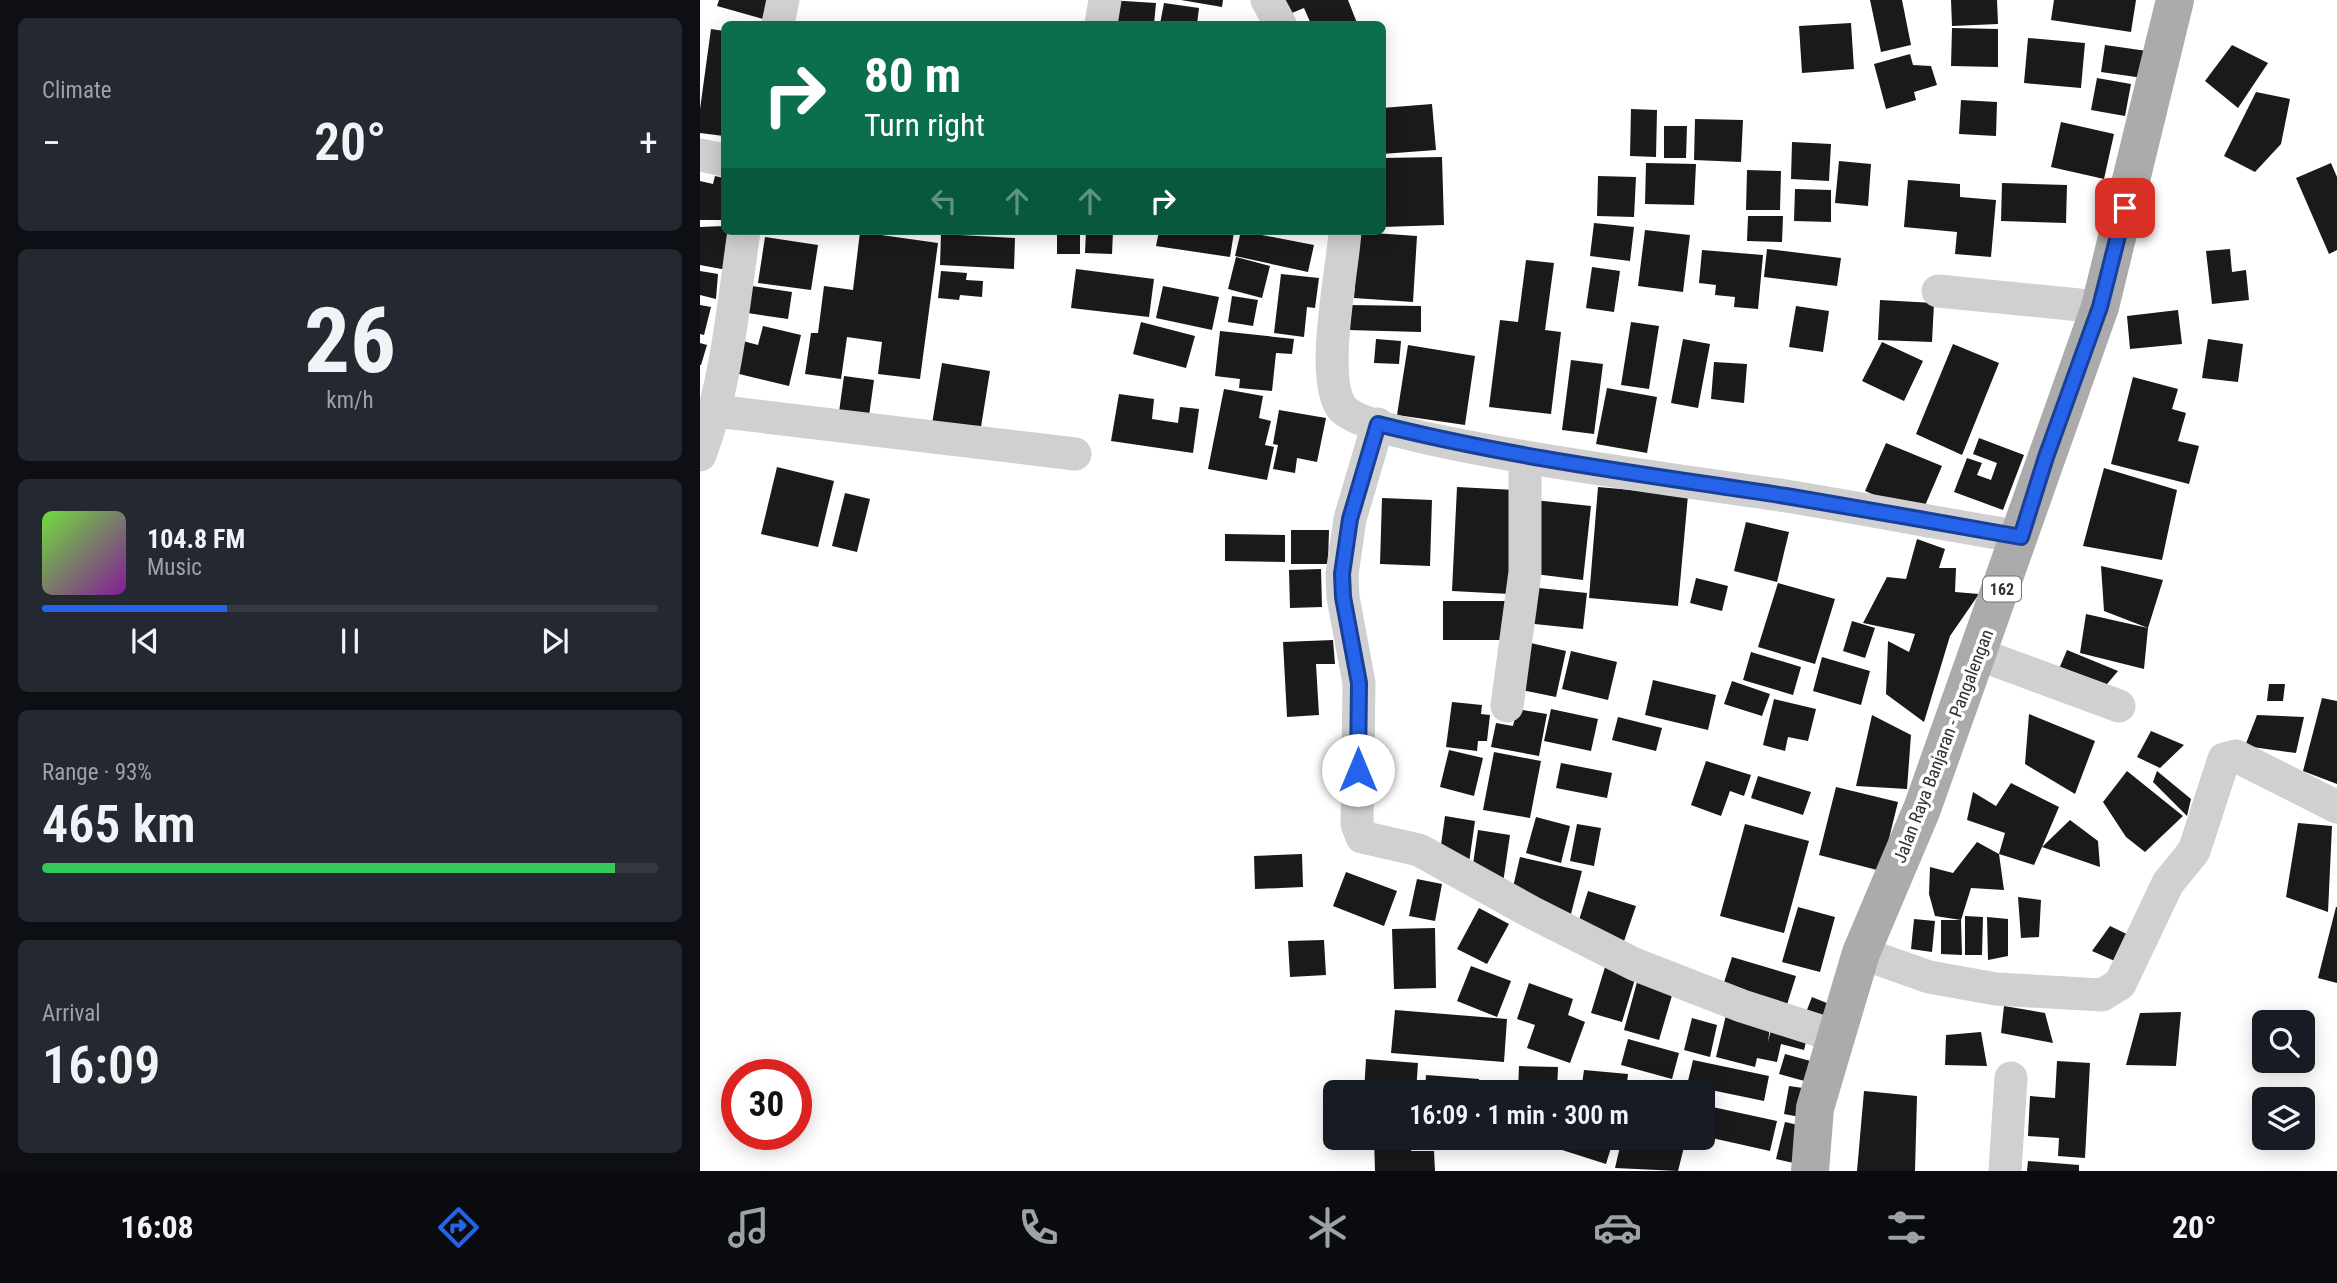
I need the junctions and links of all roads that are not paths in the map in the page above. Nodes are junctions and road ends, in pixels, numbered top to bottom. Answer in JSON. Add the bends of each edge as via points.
{"nodes":[{"id":1,"x":783,"y":0,"type":"edge"},
{"id":2,"x":1105,"y":0,"type":"edge"},
{"id":3,"x":1267,"y":0,"type":"edge"},
{"id":4,"x":2175,"y":0,"type":"edge"},
{"id":5,"x":779,"y":21,"type":"edge"},
{"id":6,"x":1102,"y":21,"type":"edge"},
{"id":7,"x":1278,"y":21,"type":"edge"},
{"id":8,"x":700,"y":155,"type":"edge"},
{"id":9,"x":721,"y":159,"type":"edge"},
{"id":10,"x":743,"y":235,"type":"edge"},
{"id":11,"x":1339,"y":235,"type":"edge"},
{"id":12,"x":1938,"y":291,"type":"dead end"},
{"id":13,"x":2100,"y":307,"type":"junction"},
{"id":14,"x":716,"y":411,"type":"junction"},
{"id":15,"x":1378,"y":424,"type":"junction"},
{"id":16,"x":1076,"y":454,"type":"dead end"},
{"id":17,"x":700,"y":455,"type":"edge"},
{"id":18,"x":1525,"y":457,"type":"junction"},
{"id":19,"x":2021,"y":537,"type":"junction"},
{"id":20,"x":1978,"y":654,"type":"junction"},
{"id":21,"x":1507,"y":706,"type":"dead end"},
{"id":22,"x":2119,"y":706,"type":"dead end"},
{"id":23,"x":2337,"y":807,"type":"edge"},
{"id":24,"x":1861,"y":953,"type":"junction"},
{"id":25,"x":1836,"y":1036,"type":"junction"},
{"id":26,"x":2011,"y":1078,"type":"dead end"},
{"id":27,"x":1810,"y":1171,"type":"edge"},
{"id":28,"x":2005,"y":1171,"type":"edge"}],
"edges":[{"from":1,"to":5,"type":"street"},
{"from":2,"to":6,"type":"street"},
{"from":3,"to":7,"type":"street"},
{"from":4,"to":13,"type":"main road","name":"Jalan Raya Banjaran - Pangalengan","number":"162"},
{"from":8,"to":9,"type":"street"},
{"from":10,"to":14,"type":"street"},
{"from":11,"to":15,"type":"street","via":[[1334,393],[1344,411]]},
{"from":12,"to":13,"type":"street"},
{"from":13,"to":19,"type":"main road","name":"Jalan Raya Banjaran - Pangalengan","number":"162"},
{"from":14,"to":16,"type":"street"},
{"from":14,"to":17,"type":"street"},
{"from":15,"to":18,"type":"street"},
{"from":15,"to":25,"type":"street","via":[[1350,519],[1342,574],[1359,683],[1358,832],[1366,840],[1419,850],[1634,964]]},
{"from":18,"to":19,"type":"street"},
{"from":18,"to":21,"type":"street","via":[[1525,572]]},
{"from":19,"to":20,"type":"main road","name":"Jalan Raya Banjaran - Pangalengan","number":"162"},
{"from":20,"to":22,"type":"street"},
{"from":20,"to":24,"type":"main road","name":"Jalan Raya Banjaran - Pangalengan","number":"162","via":[[1922,809]]},
{"from":23,"to":24,"type":"street","via":[[2236,757],[2224,759],[2194,851],[2168,883],[2120,984],[2102,995],[1996,989],[1929,977]]},
{"from":24,"to":25,"type":"main road","name":"Jalan Raya Banjaran - Pangalengan","number":"162"},
{"from":25,"to":27,"type":"main road","name":"Jalan Raya Banjaran - Pangalengan","number":"162","via":[[1815,1108]]},
{"from":26,"to":28,"type":"street"}]}
